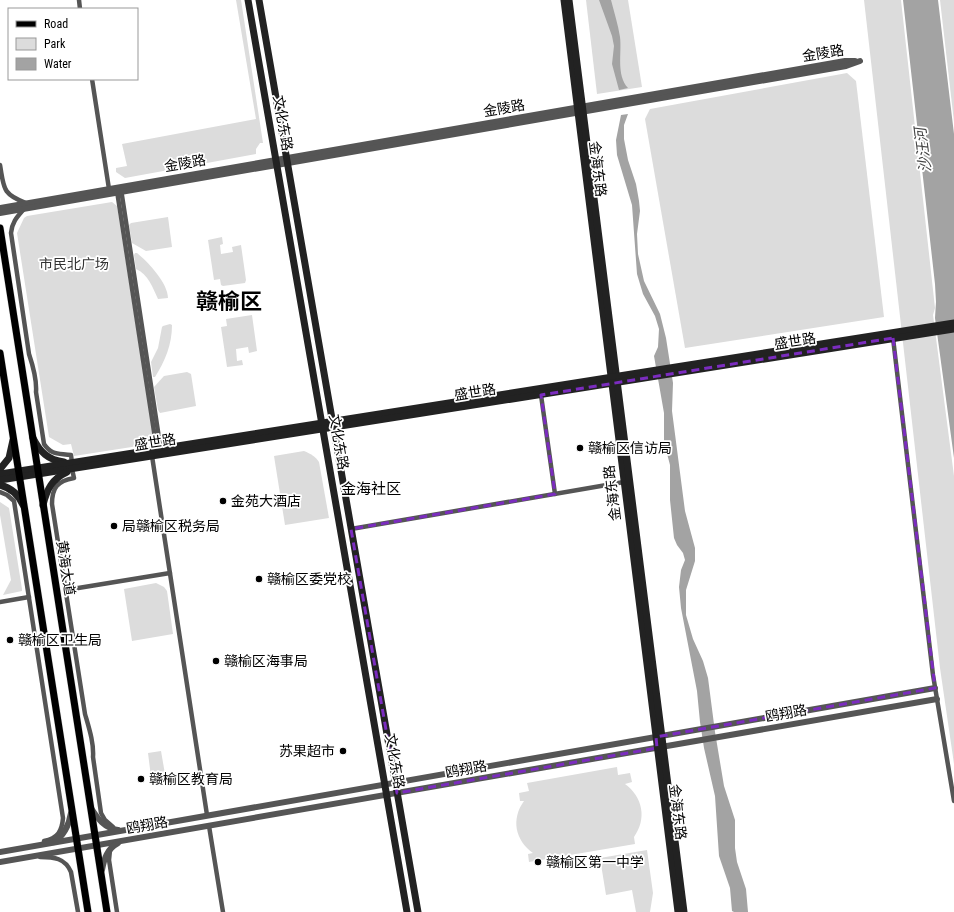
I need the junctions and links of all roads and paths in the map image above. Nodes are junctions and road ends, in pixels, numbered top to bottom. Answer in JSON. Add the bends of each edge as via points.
{"nodes":[{"id":1,"x":248,"y":0,"type":"edge"},
{"id":2,"x":259,"y":0,"type":"edge"},
{"id":3,"x":564,"y":0,"type":"edge"},
{"id":4,"x":569,"y":0,"type":"edge"},
{"id":5,"x":92,"y":80,"type":"edge"},
{"id":6,"x":580,"y":109,"type":"junction"},
{"id":7,"x":287,"y":160,"type":"junction"},
{"id":8,"x":276,"y":162,"type":"junction"},
{"id":9,"x":0,"y":165,"type":"edge"},
{"id":10,"x":109,"y":189,"type":"junction"},
{"id":11,"x":119,"y":190,"type":"junction"},
{"id":12,"x":25,"y":206,"type":"junction"},
{"id":13,"x":0,"y":208,"type":"edge"},
{"id":14,"x":0,"y":213,"type":"edge"},
{"id":15,"x":0,"y":228,"type":"edge"},
{"id":16,"x":954,"y":323,"type":"edge"},
{"id":17,"x":954,"y":329,"type":"edge"},
{"id":18,"x":893,"y":338,"type":"junction"},
{"id":19,"x":0,"y":353,"type":"edge"},
{"id":20,"x":614,"y":380,"type":"junction"},
{"id":21,"x":542,"y":395,"type":"junction"},
{"id":22,"x":333,"y":425,"type":"junction"},
{"id":23,"x":323,"y":426,"type":"junction"},
{"id":24,"x":32,"y":436,"type":"junction"},
{"id":25,"x":13,"y":438,"type":"junction"},
{"id":26,"x":158,"y":453,"type":"junction"},
{"id":27,"x":73,"y":467,"type":"junction"},
{"id":28,"x":0,"y":469,"type":"edge"},
{"id":29,"x":38,"y":471,"type":"junction"},
{"id":30,"x":0,"y":474,"type":"edge"},
{"id":31,"x":19,"y":474,"type":"junction"},
{"id":32,"x":0,"y":480,"type":"edge"},
{"id":33,"x":624,"y":482,"type":"junction"},
{"id":34,"x":0,"y":486,"type":"edge"},
{"id":35,"x":0,"y":492,"type":"edge"},
{"id":36,"x":555,"y":494,"type":"junction"},
{"id":37,"x":43,"y":506,"type":"junction"},
{"id":38,"x":24,"y":507,"type":"junction"},
{"id":39,"x":352,"y":529,"type":"junction"},
{"id":40,"x":170,"y":573,"type":"junction"},
{"id":41,"x":55,"y":580,"type":"junction"},
{"id":42,"x":37,"y":586,"type":"junction"},
{"id":43,"x":66,"y":590,"type":"junction"},
{"id":44,"x":29,"y":597,"type":"junction"},
{"id":45,"x":0,"y":602,"type":"edge"},
{"id":46,"x":40,"y":604,"type":"junction"},
{"id":47,"x":59,"y":604,"type":"junction"},
{"id":48,"x":935,"y":688,"type":"junction"},
{"id":49,"x":937,"y":699,"type":"junction"},
{"id":50,"x":659,"y":737,"type":"junction"},
{"id":51,"x":660,"y":747,"type":"junction"},
{"id":52,"x":396,"y":783,"type":"junction"},
{"id":53,"x":385,"y":784,"type":"junction"},
{"id":54,"x":397,"y":793,"type":"junction"},
{"id":55,"x":387,"y":795,"type":"junction"},
{"id":56,"x":954,"y":801,"type":"edge"},
{"id":57,"x":90,"y":806,"type":"junction"},
{"id":58,"x":72,"y":809,"type":"junction"},
{"id":59,"x":207,"y":816,"type":"junction"},
{"id":60,"x":209,"y":826,"type":"junction"},
{"id":61,"x":116,"y":830,"type":"junction"},
{"id":62,"x":124,"y":830,"type":"junction"},
{"id":63,"x":95,"y":835,"type":"junction"},
{"id":64,"x":76,"y":838,"type":"junction"},
{"id":65,"x":122,"y":841,"type":"junction"},
{"id":66,"x":53,"y":842,"type":"junction"},
{"id":67,"x":44,"y":844,"type":"junction"},
{"id":68,"x":96,"y":846,"type":"junction"},
{"id":69,"x":78,"y":849,"type":"junction"},
{"id":70,"x":110,"y":849,"type":"junction"},
{"id":71,"x":0,"y":852,"type":"edge"},
{"id":72,"x":30,"y":857,"type":"junction"},
{"id":73,"x":0,"y":862,"type":"edge"},
{"id":74,"x":101,"y":874,"type":"junction"},
{"id":75,"x":78,"y":912,"type":"edge"},
{"id":76,"x":88,"y":912,"type":"edge"},
{"id":77,"x":107,"y":912,"type":"edge"},
{"id":78,"x":117,"y":912,"type":"edge"},
{"id":79,"x":222,"y":912,"type":"edge"},
{"id":80,"x":408,"y":912,"type":"edge"},
{"id":81,"x":418,"y":912,"type":"edge"},
{"id":82,"x":678,"y":912,"type":"edge"},
{"id":83,"x":684,"y":912,"type":"edge"}],
"edges":[{"from":1,"to":8,"type":"main road","name":"文化东路"},
{"from":2,"to":7,"type":"main road","name":"文化东路"},
{"from":3,"to":6,"type":"main road","name":"金海东路"},
{"from":4,"to":6,"type":"main road","name":"金海东路"},
{"from":5,"to":10,"type":"street"},
{"from":6,"to":6,"type":"street","name":"金陵路","via":[[846,66],[860,61],[846,61]]},
{"from":6,"to":7,"type":"street","name":"金陵路"},
{"from":6,"to":20,"type":"main road","name":"金海东路"},
{"from":7,"to":8,"type":"street","name":"金陵路"},
{"from":7,"to":22,"type":"main road","name":"文化东路"},
{"from":8,"to":11,"type":"street","name":"金陵路"},
{"from":8,"to":23,"type":"main road","name":"文化东路"},
{"from":9,"to":12,"type":"street","via":[[4,188]]},
{"from":10,"to":11,"type":"street","name":"金陵路"},
{"from":10,"to":12,"type":"street","name":"金陵路"},
{"from":11,"to":12,"type":"street","name":"金陵路"},
{"from":11,"to":26,"type":"street"},
{"from":12,"to":13,"type":"street","name":"金陵路"},
{"from":12,"to":14,"type":"street","name":"金陵路"},
{"from":12,"to":27,"type":"street","via":[[15,219],[11,233],[44,444],[53,453],[71,455]]},
{"from":15,"to":24,"type":"main road","name":"黄海大道"},
{"from":16,"to":20,"type":"main road","name":"盛世路"},
{"from":17,"to":18,"type":"main road","name":"盛世路"},
{"from":18,"to":20,"type":"main road","name":"盛世路"},
{"from":18,"to":48,"type":"street"},
{"from":19,"to":25,"type":"main road"},
{"from":20,"to":21,"type":"main road","name":"盛世路"},
{"from":20,"to":22,"type":"main road","name":"盛世路"},
{"from":20,"to":33,"type":"main road","name":"金海东路"},
{"from":20,"to":50,"type":"main road","name":"金海东路"},
{"from":21,"to":22,"type":"main road","name":"盛世路"},
{"from":21,"to":36,"type":"street"},
{"from":22,"to":23,"type":"main road","name":"盛世路"},
{"from":22,"to":39,"type":"main road","name":"文化东路"},
{"from":23,"to":26,"type":"main road","name":"盛世路"},
{"from":23,"to":53,"type":"main road","name":"文化东路"},
{"from":24,"to":27,"type":"main road","via":[[45,455]]},
{"from":24,"to":29,"type":"main road","name":"黄海大道"},
{"from":25,"to":28,"type":"main road","via":[[9,458]]},
{"from":25,"to":31,"type":"main road"},
{"from":26,"to":27,"type":"main road","name":"盛世路"},
{"from":26,"to":40,"type":"street"},
{"from":27,"to":29,"type":"main road","name":"盛世路"},
{"from":27,"to":37,"type":"main road","via":[[50,485]]},
{"from":27,"to":43,"type":"street","via":[[74,478],[60,483],[52,494]]},
{"from":29,"to":31,"type":"main road","name":"盛世路"},
{"from":29,"to":37,"type":"main road","name":"黄海大道"},
{"from":30,"to":31,"type":"main road","name":"盛世路"},
{"from":31,"to":32,"type":"main road","name":"盛世路"},
{"from":31,"to":38,"type":"main road"},
{"from":33,"to":36,"type":"street"},
{"from":33,"to":50,"type":"main road","name":"金海东路"},
{"from":34,"to":38,"type":"main road","via":[[16,494]]},
{"from":35,"to":44,"type":"street","via":[[14,501]]},
{"from":36,"to":39,"type":"street"},
{"from":37,"to":41,"type":"main road","name":"黄海大道"},
{"from":38,"to":42,"type":"main road"},
{"from":39,"to":52,"type":"main road","name":"文化东路"},
{"from":40,"to":43,"type":"street"},
{"from":40,"to":59,"type":"street"},
{"from":41,"to":43,"type":"street"},
{"from":41,"to":47,"type":"main road","name":"黄海大道"},
{"from":42,"to":44,"type":"street"},
{"from":42,"to":46,"type":"main road"},
{"from":43,"to":47,"type":"street"},
{"from":43,"to":61,"type":"street","via":[[101,813]]},
{"from":44,"to":45,"type":"street"},
{"from":44,"to":46,"type":"street"},
{"from":44,"to":67,"type":"street","via":[[63,818],[59,834],[44,841]]},
{"from":46,"to":58,"type":"main road"},
{"from":47,"to":57,"type":"main road","name":"黄海大道"},
{"from":48,"to":49,"type":"street"},
{"from":48,"to":50,"type":"street","name":"鸥翔路"},
{"from":49,"to":51,"type":"street","name":"鸥翔路"},
{"from":49,"to":56,"type":"street"},
{"from":50,"to":51,"type":"main road","name":"金海东路"},
{"from":50,"to":52,"type":"street","name":"鸥翔路"},
{"from":51,"to":54,"type":"street","name":"鸥翔路"},
{"from":51,"to":82,"type":"main road","name":"金海东路"},
{"from":51,"to":83,"type":"main road","name":"金海东路"},
{"from":52,"to":53,"type":"street","name":"鸥翔路"},
{"from":52,"to":54,"type":"main road","name":"文化东路"},
{"from":53,"to":55,"type":"main road","name":"文化东路"},
{"from":53,"to":59,"type":"street","name":"鸥翔路"},
{"from":54,"to":55,"type":"street","name":"鸥翔路"},
{"from":54,"to":81,"type":"main road","name":"文化东路"},
{"from":55,"to":60,"type":"street","name":"鸥翔路"},
{"from":55,"to":80,"type":"main road","name":"文化东路"},
{"from":57,"to":61,"type":"street","via":[[103,824]]},
{"from":57,"to":63,"type":"main road","name":"黄海大道"},
{"from":58,"to":64,"type":"main road"},
{"from":58,"to":66,"type":"street","via":[[65,831]]},
{"from":59,"to":62,"type":"street","name":"鸥翔路"},
{"from":60,"to":65,"type":"street","name":"鸥翔路"},
{"from":60,"to":79,"type":"street"},
{"from":61,"to":62,"type":"street"},
{"from":62,"to":63,"type":"street","name":"鸥翔路"},
{"from":63,"to":64,"type":"street","name":"鸥翔路"},
{"from":63,"to":68,"type":"main road","name":"黄海大道"},
{"from":64,"to":66,"type":"street","name":"鸥翔路"},
{"from":64,"to":69,"type":"main road"},
{"from":65,"to":68,"type":"street","name":"鸥翔路"},
{"from":65,"to":70,"type":"street"},
{"from":66,"to":67,"type":"street","name":"鸥翔路"},
{"from":67,"to":71,"type":"street","name":"鸥翔路"},
{"from":68,"to":69,"type":"street","name":"鸥翔路"},
{"from":68,"to":74,"type":"main road","name":"黄海大道"},
{"from":69,"to":72,"type":"street","name":"鸥翔路"},
{"from":69,"to":76,"type":"main road"},
{"from":70,"to":74,"type":"street"},
{"from":70,"to":78,"type":"street","via":[[109,860]]},
{"from":72,"to":73,"type":"street","name":"鸥翔路"},
{"from":72,"to":75,"type":"street","via":[[58,858],[66,864],[71,872]]},
{"from":74,"to":77,"type":"main road","name":"黄海大道"}]}
